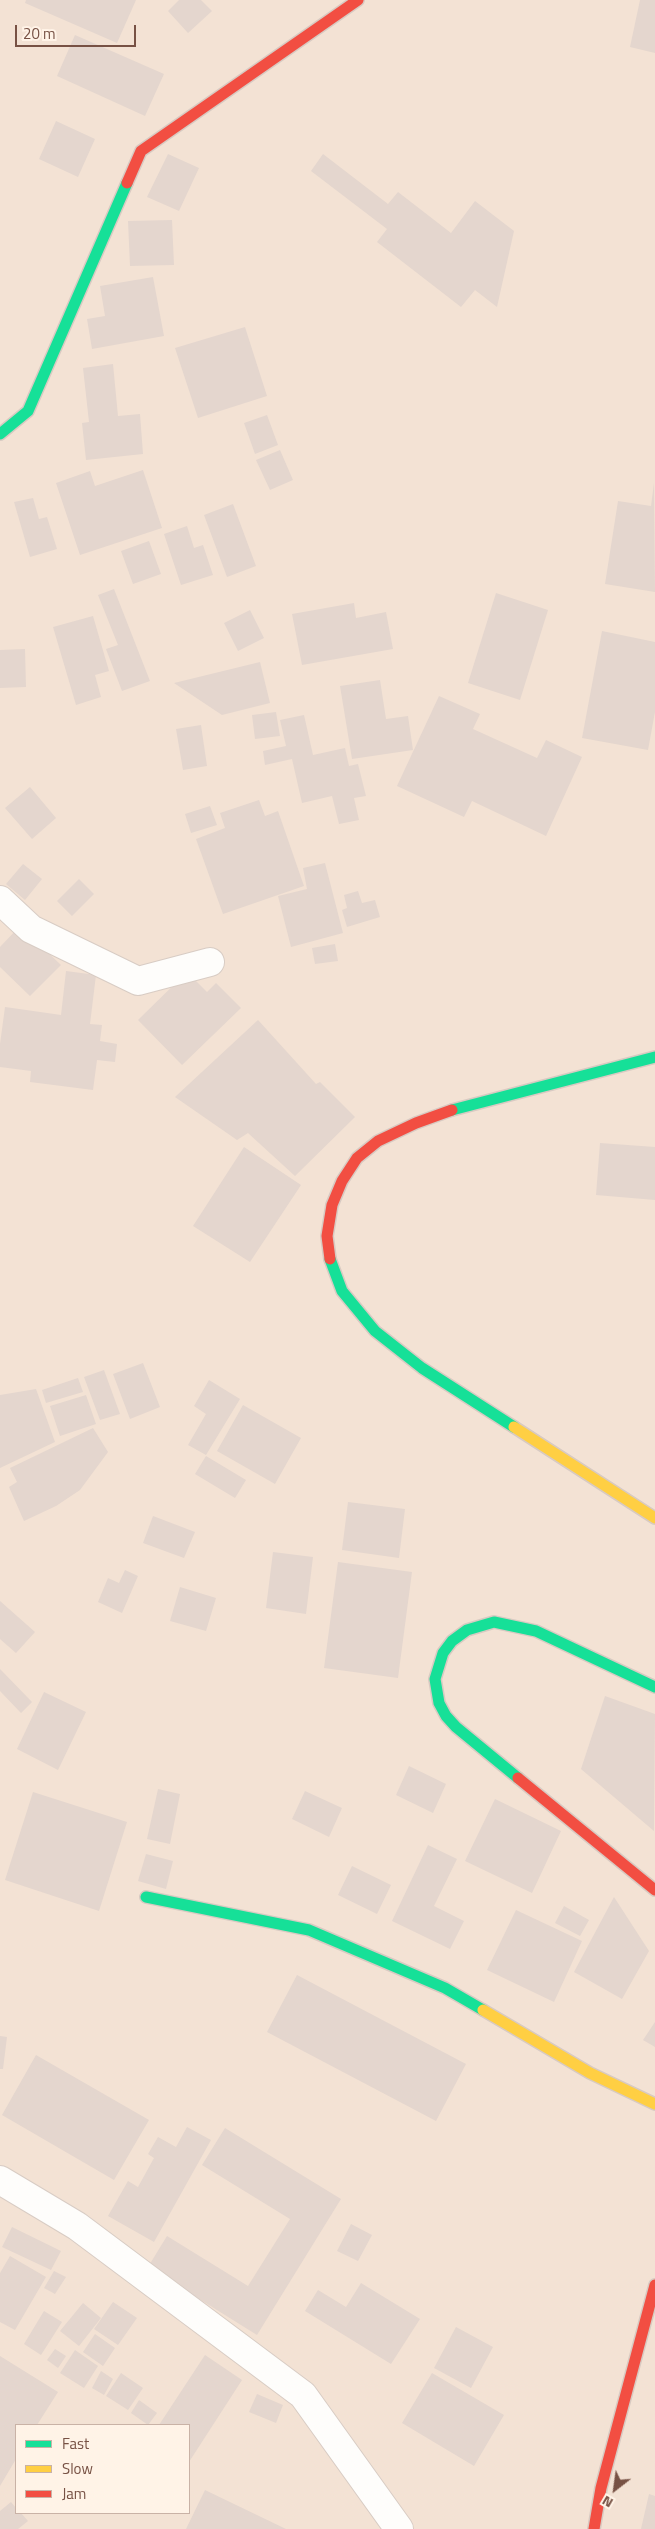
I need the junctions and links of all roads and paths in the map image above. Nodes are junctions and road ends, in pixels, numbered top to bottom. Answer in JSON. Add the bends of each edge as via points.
{"nodes":[{"id":1,"x":358,"y":0,"type":"edge"},
{"id":2,"x":0,"y":434,"type":"edge"},
{"id":3,"x":0,"y":900,"type":"edge"},
{"id":4,"x":210,"y":962,"type":"dead end"},
{"id":5,"x":655,"y":1057,"type":"edge"},
{"id":6,"x":655,"y":1518,"type":"edge"},
{"id":7,"x":655,"y":1687,"type":"edge"},
{"id":8,"x":655,"y":1890,"type":"edge"},
{"id":9,"x":146,"y":1897,"type":"dead end"},
{"id":10,"x":655,"y":2104,"type":"edge"},
{"id":11,"x":0,"y":2180,"type":"edge"},
{"id":12,"x":655,"y":2285,"type":"edge"},
{"id":13,"x":399,"y":2529,"type":"edge"},
{"id":14,"x":594,"y":2529,"type":"edge"}],
"edges":[{"from":1,"to":2,"type":"street","via":[[141,151],[28,411]]},
{"from":3,"to":4,"type":"street","via":[[31,929],[138,981]]},
{"from":5,"to":6,"type":"street","via":[[470,1104],[416,1123],[378,1141],[357,1158],[342,1180],[332,1205],[327,1236],[330,1259],[342,1291],[375,1331],[422,1368]]},
{"from":7,"to":8,"type":"street","via":[[536,1631],[494,1622],[467,1630],[452,1641],[443,1653],[435,1679],[439,1703],[456,1728]]},
{"from":9,"to":10,"type":"street","via":[[309,1930],[445,1988],[590,2073]]},
{"from":11,"to":13,"type":"street","via":[[77,2226],[303,2395]]},
{"from":12,"to":14,"type":"street","via":[[601,2488]]}]}
